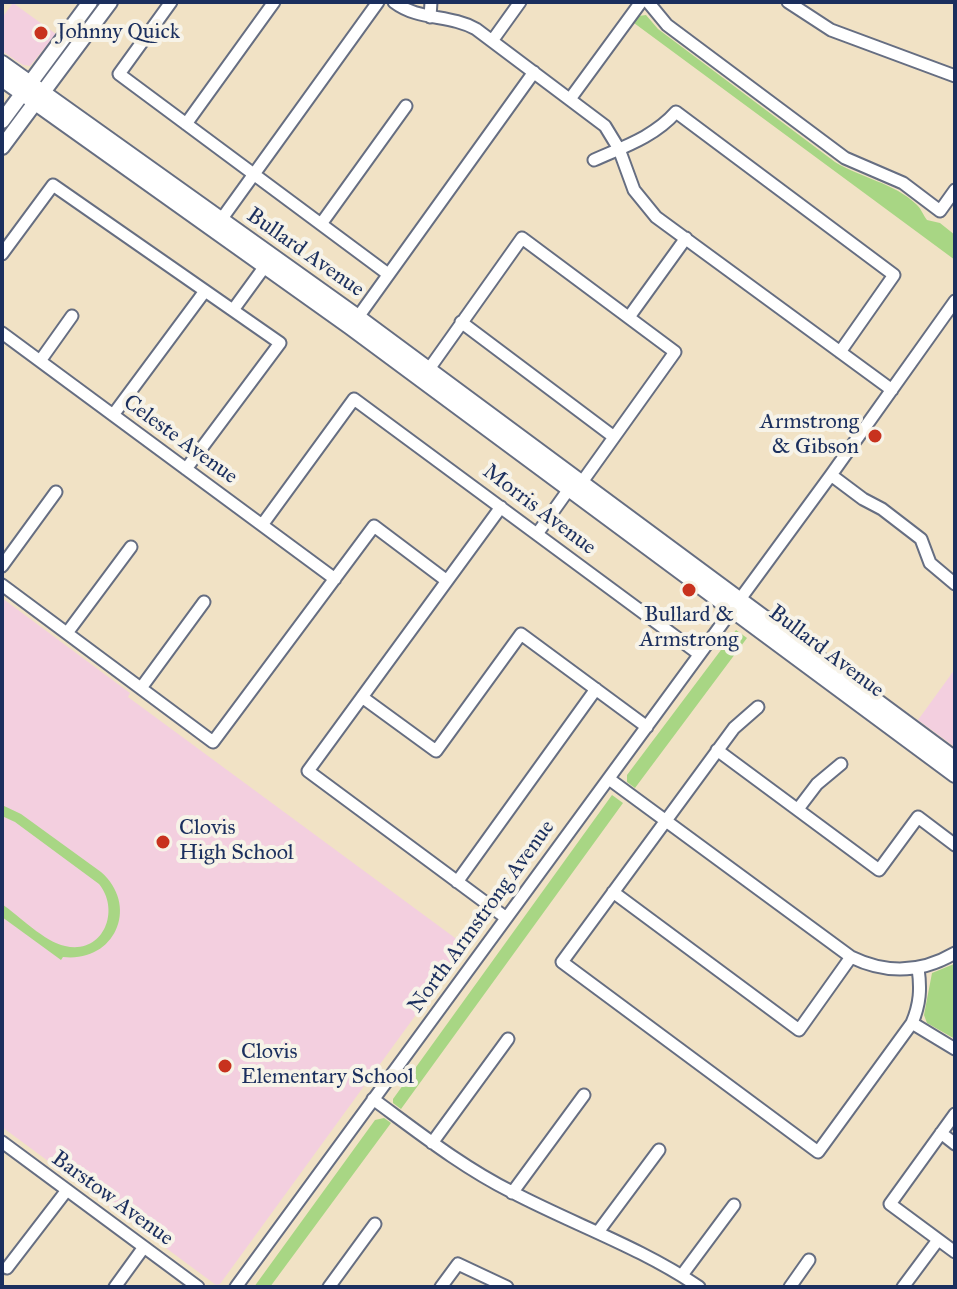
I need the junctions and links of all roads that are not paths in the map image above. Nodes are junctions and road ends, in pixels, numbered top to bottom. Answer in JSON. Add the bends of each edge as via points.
{"nodes":[{"id":1,"x":90,"y":2,"type":"edge"},
{"id":2,"x":110,"y":2,"type":"edge"},
{"id":3,"x":171,"y":2,"type":"edge"},
{"id":4,"x":274,"y":2,"type":"edge"},
{"id":5,"x":378,"y":2,"type":"edge"},
{"id":6,"x":394,"y":2,"type":"edge"},
{"id":7,"x":431,"y":2,"type":"edge"},
{"id":8,"x":520,"y":2,"type":"edge"},
{"id":9,"x":641,"y":2,"type":"edge"},
{"id":10,"x":648,"y":2,"type":"edge"},
{"id":11,"x":788,"y":2,"type":"edge"},
{"id":12,"x":430,"y":17,"type":"junction"},
{"id":13,"x":492,"y":41,"type":"junction"},
{"id":14,"x":2,"y":63,"type":"edge"},
{"id":15,"x":534,"y":72,"type":"junction"},
{"id":16,"x":954,"y":74,"type":"edge"},
{"id":17,"x":2,"y":79,"type":"edge"},
{"id":18,"x":32,"y":93,"type":"junction"},
{"id":19,"x":570,"y":99,"type":"junction"},
{"id":20,"x":406,"y":106,"type":"dead end"},
{"id":21,"x":2,"y":121,"type":"edge"},
{"id":22,"x":186,"y":124,"type":"junction"},
{"id":23,"x":2,"y":147,"type":"edge"},
{"id":24,"x":619,"y":149,"type":"junction"},
{"id":25,"x":594,"y":160,"type":"dead end"},
{"id":26,"x":253,"y":174,"type":"junction"},
{"id":27,"x":955,"y":190,"type":"edge"},
{"id":28,"x":321,"y":224,"type":"junction"},
{"id":29,"x":217,"y":225,"type":"junction"},
{"id":30,"x":686,"y":238,"type":"junction"},
{"id":31,"x":2,"y":254,"type":"edge"},
{"id":32,"x":268,"y":261,"type":"junction"},
{"id":33,"x":388,"y":274,"type":"junction"},
{"id":34,"x":205,"y":291,"type":"junction"},
{"id":35,"x":955,"y":301,"type":"edge"},
{"id":36,"x":233,"y":310,"type":"junction"},
{"id":37,"x":72,"y":316,"type":"dead end"},
{"id":38,"x":629,"y":317,"type":"junction"},
{"id":39,"x":354,"y":322,"type":"junction"},
{"id":40,"x":461,"y":322,"type":"junction"},
{"id":41,"x":2,"y":333,"type":"edge"},
{"id":42,"x":840,"y":352,"type":"junction"},
{"id":43,"x":40,"y":361,"type":"junction"},
{"id":44,"x":429,"y":369,"type":"junction"},
{"id":45,"x":892,"y":390,"type":"junction"},
{"id":46,"x":113,"y":415,"type":"junction"},
{"id":47,"x":614,"y":437,"type":"junction"},
{"id":48,"x":186,"y":469,"type":"junction"},
{"id":49,"x":831,"y":475,"type":"junction"},
{"id":50,"x":575,"y":486,"type":"junction"},
{"id":51,"x":56,"y":492,"type":"dead end"},
{"id":52,"x":501,"y":507,"type":"junction"},
{"id":53,"x":262,"y":525,"type":"junction"},
{"id":54,"x":537,"y":534,"type":"junction"},
{"id":55,"x":131,"y":547,"type":"dead end"},
{"id":56,"x":2,"y":566,"type":"edge"},
{"id":57,"x":335,"y":579,"type":"junction"},
{"id":58,"x":447,"y":581,"type":"junction"},
{"id":59,"x":955,"y":584,"type":"edge"},
{"id":60,"x":2,"y":585,"type":"edge"},
{"id":61,"x":204,"y":602,"type":"dead end"},
{"id":62,"x":736,"y":604,"type":"junction"},
{"id":63,"x":67,"y":633,"type":"junction"},
{"id":64,"x":699,"y":654,"type":"junction"},
{"id":65,"x":141,"y":688,"type":"junction"},
{"id":66,"x":596,"y":689,"type":"junction"},
{"id":67,"x":362,"y":697,"type":"junction"},
{"id":68,"x":758,"y":707,"type":"dead end"},
{"id":69,"x":647,"y":727,"type":"junction"},
{"id":70,"x":717,"y":750,"type":"junction"},
{"id":71,"x":955,"y":759,"type":"edge"},
{"id":72,"x":841,"y":764,"type":"dead end"},
{"id":73,"x":955,"y":775,"type":"edge"},
{"id":74,"x":609,"y":779,"type":"junction"},
{"id":75,"x":798,"y":809,"type":"junction"},
{"id":76,"x":666,"y":821,"type":"junction"},
{"id":77,"x":955,"y":845,"type":"edge"},
{"id":78,"x":457,"y":882,"type":"junction"},
{"id":79,"x":613,"y":892,"type":"junction"},
{"id":80,"x":505,"y":917,"type":"junction"},
{"id":81,"x":955,"y":953,"type":"edge"},
{"id":82,"x":851,"y":957,"type":"junction"},
{"id":83,"x":918,"y":968,"type":"junction"},
{"id":84,"x":912,"y":1023,"type":"junction"},
{"id":85,"x":508,"y":1039,"type":"dead end"},
{"id":86,"x":955,"y":1049,"type":"edge"},
{"id":87,"x":584,"y":1095,"type":"dead end"},
{"id":88,"x":373,"y":1099,"type":"junction"},
{"id":89,"x":955,"y":1114,"type":"edge"},
{"id":90,"x":941,"y":1133,"type":"junction"},
{"id":91,"x":2,"y":1142,"type":"edge"},
{"id":92,"x":432,"y":1143,"type":"junction"},
{"id":93,"x":955,"y":1144,"type":"edge"},
{"id":94,"x":659,"y":1150,"type":"dead end"},
{"id":95,"x":67,"y":1190,"type":"junction"},
{"id":96,"x":512,"y":1193,"type":"junction"},
{"id":97,"x":734,"y":1205,"type":"dead end"},
{"id":98,"x":375,"y":1224,"type":"dead end"},
{"id":99,"x":598,"y":1232,"type":"junction"},
{"id":100,"x":938,"y":1240,"type":"junction"},
{"id":101,"x":144,"y":1247,"type":"junction"},
{"id":102,"x":955,"y":1252,"type":"edge"},
{"id":103,"x":809,"y":1260,"type":"dead end"},
{"id":104,"x":7,"y":1268,"type":"dead end"},
{"id":105,"x":682,"y":1275,"type":"junction"},
{"id":106,"x":115,"y":1287,"type":"edge"},
{"id":107,"x":198,"y":1287,"type":"edge"},
{"id":108,"x":236,"y":1287,"type":"edge"},
{"id":109,"x":329,"y":1287,"type":"edge"},
{"id":110,"x":441,"y":1287,"type":"edge"},
{"id":111,"x":507,"y":1287,"type":"edge"},
{"id":112,"x":699,"y":1287,"type":"edge"},
{"id":113,"x":790,"y":1287,"type":"edge"},
{"id":114,"x":903,"y":1287,"type":"edge"}],
"edges":[{"from":1,"to":18,"type":"main road"},
{"from":2,"to":18,"type":"main road"},
{"from":3,"to":22,"type":"street","via":[[119,74]]},
{"from":4,"to":22,"type":"street"},
{"from":5,"to":26,"type":"street"},
{"from":6,"to":12,"type":"street"},
{"from":7,"to":12,"type":"street"},
{"from":8,"to":13,"type":"street"},
{"from":9,"to":19,"type":"street"},
{"from":10,"to":27,"type":"street","via":[[667,25],[845,158],[903,183],[940,211]]},
{"from":11,"to":16,"type":"street","via":[[831,30]]},
{"from":12,"to":13,"type":"street","via":[[457,19]]},
{"from":13,"to":15,"type":"street"},
{"from":14,"to":18,"type":"main road","name":"Bullard Avenue"},
{"from":15,"to":19,"type":"street"},
{"from":15,"to":33,"type":"street"},
{"from":17,"to":18,"type":"main road","name":"Bullard Avenue"},
{"from":18,"to":21,"type":"main road"},
{"from":18,"to":23,"type":"main road"},
{"from":18,"to":29,"type":"main road","name":"Bullard Avenue"},
{"from":19,"to":24,"type":"street","via":[[605,126]]},
{"from":20,"to":28,"type":"street"},
{"from":22,"to":26,"type":"street"},
{"from":24,"to":25,"type":"street"},
{"from":24,"to":30,"type":"street","via":[[644,205]]},
{"from":24,"to":42,"type":"street","via":[[658,130],[676,112],[894,275]]},
{"from":26,"to":28,"type":"street"},
{"from":26,"to":29,"type":"street"},
{"from":28,"to":33,"type":"street"},
{"from":29,"to":32,"type":"main road","name":"Bullard Avenue"},
{"from":30,"to":38,"type":"street"},
{"from":30,"to":42,"type":"street"},
{"from":31,"to":34,"type":"street","via":[[53,185]]},
{"from":32,"to":36,"type":"street"},
{"from":32,"to":39,"type":"main road","name":"Bullard Avenue"},
{"from":33,"to":39,"type":"street"},
{"from":34,"to":36,"type":"street"},
{"from":34,"to":46,"type":"street"},
{"from":35,"to":45,"type":"street","name":"North Armstrong Avenue"},
{"from":36,"to":48,"type":"street","via":[[280,343]]},
{"from":37,"to":43,"type":"street"},
{"from":38,"to":40,"type":"street","via":[[522,238]]},
{"from":38,"to":47,"type":"street","via":[[675,352]]},
{"from":39,"to":44,"type":"main road","name":"Bullard Avenue"},
{"from":39,"to":50,"type":"main road","name":"Bullard Avenue","via":[[516,450]]},
{"from":40,"to":44,"type":"street"},
{"from":40,"to":47,"type":"street"},
{"from":41,"to":43,"type":"street","name":"Celeste Avenue"},
{"from":42,"to":45,"type":"street"},
{"from":43,"to":46,"type":"street","name":"Celeste Avenue"},
{"from":44,"to":50,"type":"main road","name":"Bullard Avenue"},
{"from":45,"to":49,"type":"street","name":"North Armstrong Avenue"},
{"from":46,"to":48,"type":"street","name":"Celeste Avenue"},
{"from":47,"to":50,"type":"street"},
{"from":48,"to":53,"type":"street","name":"Celeste Avenue"},
{"from":49,"to":59,"type":"street","via":[[921,539],[930,563]]},
{"from":49,"to":62,"type":"street","name":"North Armstrong Avenue"},
{"from":50,"to":54,"type":"street"},
{"from":50,"to":62,"type":"main road","name":"Bullard Avenue"},
{"from":51,"to":56,"type":"street"},
{"from":52,"to":53,"type":"street","name":"Morris Avenue","via":[[354,399]]},
{"from":52,"to":54,"type":"street","name":"Morris Avenue"},
{"from":52,"to":58,"type":"street"},
{"from":53,"to":57,"type":"street","name":"Celeste Avenue"},
{"from":54,"to":64,"type":"street","name":"Morris Avenue"},
{"from":55,"to":63,"type":"street"},
{"from":57,"to":58,"type":"street","via":[[374,526]]},
{"from":57,"to":65,"type":"street","via":[[213,742]]},
{"from":58,"to":67,"type":"street"},
{"from":60,"to":63,"type":"street"},
{"from":61,"to":65,"type":"street"},
{"from":62,"to":64,"type":"street","name":"North Armstrong Avenue"},
{"from":62,"to":71,"type":"main road","name":"Bullard Avenue"},
{"from":62,"to":73,"type":"main road","name":"Bullard Avenue"},
{"from":63,"to":65,"type":"street"},
{"from":64,"to":69,"type":"street","name":"North Armstrong Avenue"},
{"from":66,"to":67,"type":"street","via":[[521,634],[436,751]]},
{"from":66,"to":69,"type":"street"},
{"from":66,"to":78,"type":"street"},
{"from":67,"to":78,"type":"street","via":[[308,771]]},
{"from":68,"to":70,"type":"street"},
{"from":69,"to":74,"type":"street","name":"North Armstrong Avenue"},
{"from":70,"to":75,"type":"street"},
{"from":70,"to":76,"type":"street"},
{"from":72,"to":75,"type":"street"},
{"from":74,"to":76,"type":"street"},
{"from":74,"to":80,"type":"street","name":"North Armstrong Avenue"},
{"from":75,"to":77,"type":"street","via":[[879,870],[918,817]]},
{"from":76,"to":79,"type":"street"},
{"from":76,"to":82,"type":"street"},
{"from":78,"to":80,"type":"street"},
{"from":79,"to":82,"type":"street","via":[[799,1030]]},
{"from":79,"to":84,"type":"street","via":[[562,962],[818,1152]]},
{"from":80,"to":88,"type":"street","name":"North Armstrong Avenue"},
{"from":81,"to":83,"type":"street"},
{"from":82,"to":83,"type":"street","via":[[883,969]]},
{"from":83,"to":84,"type":"street","via":[[921,988]]},
{"from":84,"to":86,"type":"street"},
{"from":85,"to":92,"type":"street"},
{"from":87,"to":96,"type":"street"},
{"from":88,"to":92,"type":"street"},
{"from":88,"to":108,"type":"street","name":"North Armstrong Avenue"},
{"from":89,"to":90,"type":"street"},
{"from":90,"to":93,"type":"street"},
{"from":90,"to":100,"type":"street","via":[[890,1204]]},
{"from":91,"to":95,"type":"street","name":"Barstow Avenue"},
{"from":92,"to":96,"type":"street"},
{"from":94,"to":99,"type":"street"},
{"from":95,"to":101,"type":"street","name":"Barstow Avenue"},
{"from":95,"to":104,"type":"street"},
{"from":96,"to":99,"type":"street"},
{"from":97,"to":105,"type":"street"},
{"from":98,"to":109,"type":"street"},
{"from":99,"to":105,"type":"street"},
{"from":100,"to":102,"type":"street"},
{"from":100,"to":114,"type":"street"},
{"from":101,"to":106,"type":"street"},
{"from":101,"to":107,"type":"street","name":"Barstow Avenue"},
{"from":103,"to":113,"type":"street"},
{"from":105,"to":112,"type":"street"},
{"from":110,"to":111,"type":"street","via":[[458,1264]]}]}
